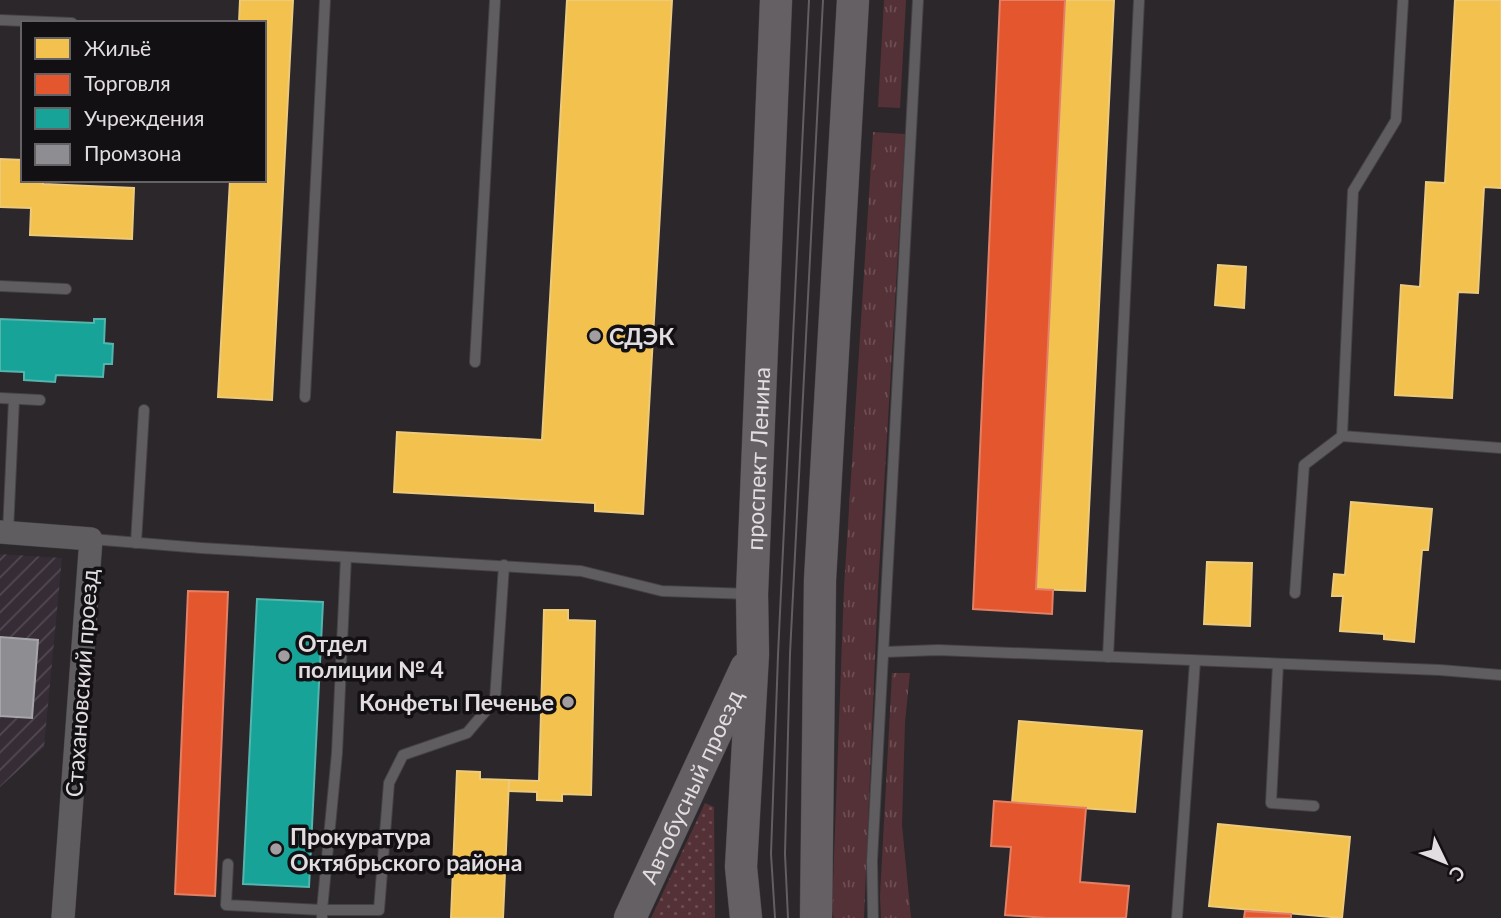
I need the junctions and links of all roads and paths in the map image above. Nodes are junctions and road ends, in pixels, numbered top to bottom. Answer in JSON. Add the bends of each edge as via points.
{"nodes":[{"id":1,"x":326,"y":0,"type":"edge"},
{"id":2,"x":495,"y":0,"type":"edge"},
{"id":3,"x":776,"y":0,"type":"edge"},
{"id":4,"x":853,"y":0,"type":"edge"},
{"id":5,"x":918,"y":0,"type":"edge"},
{"id":6,"x":1139,"y":0,"type":"edge"},
{"id":7,"x":1403,"y":0,"type":"edge"},
{"id":8,"x":0,"y":20,"type":"edge"},
{"id":9,"x":24,"y":21,"type":"edge"},
{"id":10,"x":0,"y":286,"type":"edge"},
{"id":11,"x":66,"y":289,"type":"dead end"},
{"id":12,"x":475,"y":362,"type":"dead end"},
{"id":13,"x":305,"y":397,"type":"dead end"},
{"id":14,"x":0,"y":398,"type":"edge"},
{"id":15,"x":14,"y":399,"type":"junction"},
{"id":16,"x":40,"y":400,"type":"dead end"},
{"id":17,"x":144,"y":410,"type":"dead end"},
{"id":18,"x":1342,"y":436,"type":"junction"},
{"id":19,"x":1501,"y":448,"type":"edge"},
{"id":20,"x":4,"y":532,"type":"edge"},
{"id":21,"x":91,"y":539,"type":"junction"},
{"id":22,"x":136,"y":543,"type":"junction"},
{"id":23,"x":346,"y":556,"type":"junction"},
{"id":24,"x":504,"y":565,"type":"junction"},
{"id":25,"x":1295,"y":593,"type":"dead end"},
{"id":26,"x":752,"y":594,"type":"junction"},
{"id":27,"x":884,"y":652,"type":"junction"},
{"id":28,"x":753,"y":654,"type":"junction"},
{"id":29,"x":1108,"y":657,"type":"junction"},
{"id":30,"x":1195,"y":661,"type":"junction"},
{"id":31,"x":1278,"y":664,"type":"junction"},
{"id":32,"x":1501,"y":675,"type":"edge"},
{"id":33,"x":1314,"y":806,"type":"dead end"},
{"id":34,"x":228,"y":864,"type":"dead end"},
{"id":35,"x":322,"y":914,"type":"edge"},
{"id":36,"x":64,"y":918,"type":"edge"},
{"id":37,"x":629,"y":918,"type":"edge"},
{"id":38,"x":746,"y":918,"type":"edge"},
{"id":39,"x":816,"y":918,"type":"edge"},
{"id":40,"x":873,"y":918,"type":"edge"},
{"id":41,"x":1177,"y":918,"type":"edge"}],
"edges":[{"from":1,"to":13,"type":"lane"},
{"from":2,"to":12,"type":"lane"},
{"from":3,"to":26,"type":"main road","name":"проспект Ленина"},
{"from":4,"to":39,"type":"main road","via":[[820,580]]},
{"from":5,"to":27,"type":"lane"},
{"from":6,"to":29,"type":"lane"},
{"from":7,"to":18,"type":"lane","via":[[1396,120],[1353,191]]},
{"from":8,"to":9,"type":"lane"},
{"from":10,"to":11,"type":"lane"},
{"from":14,"to":15,"type":"lane"},
{"from":15,"to":16,"type":"lane"},
{"from":15,"to":20,"type":"lane"},
{"from":17,"to":22,"type":"lane"},
{"from":18,"to":19,"type":"lane"},
{"from":18,"to":25,"type":"lane","via":[[1304,465]]},
{"from":20,"to":21,"type":"street","name":"Стахановский проезд"},
{"from":21,"to":22,"type":"lane"},
{"from":21,"to":36,"type":"street","name":"Стахановский проезд"},
{"from":22,"to":23,"type":"lane"},
{"from":23,"to":24,"type":"lane"},
{"from":23,"to":35,"type":"lane","via":[[337,753]]},
{"from":24,"to":26,"type":"lane","via":[[580,571],[662,591]]},
{"from":24,"to":35,"type":"lane","via":[[495,700],[467,733],[403,755],[389,783],[379,911]]},
{"from":26,"to":28,"type":"main road","name":"проспект Ленина"},
{"from":27,"to":29,"type":"lane"},
{"from":27,"to":40,"type":"lane"},
{"from":28,"to":37,"type":"main road","name":"Автобусный проезд"},
{"from":28,"to":38,"type":"main road","name":"проспект Ленина","via":[[741,867]]},
{"from":29,"to":30,"type":"lane"},
{"from":30,"to":31,"type":"lane"},
{"from":30,"to":41,"type":"lane"},
{"from":31,"to":32,"type":"lane"},
{"from":31,"to":33,"type":"lane","via":[[1271,803]]},
{"from":34,"to":35,"type":"lane","via":[[226,905]]}]}
